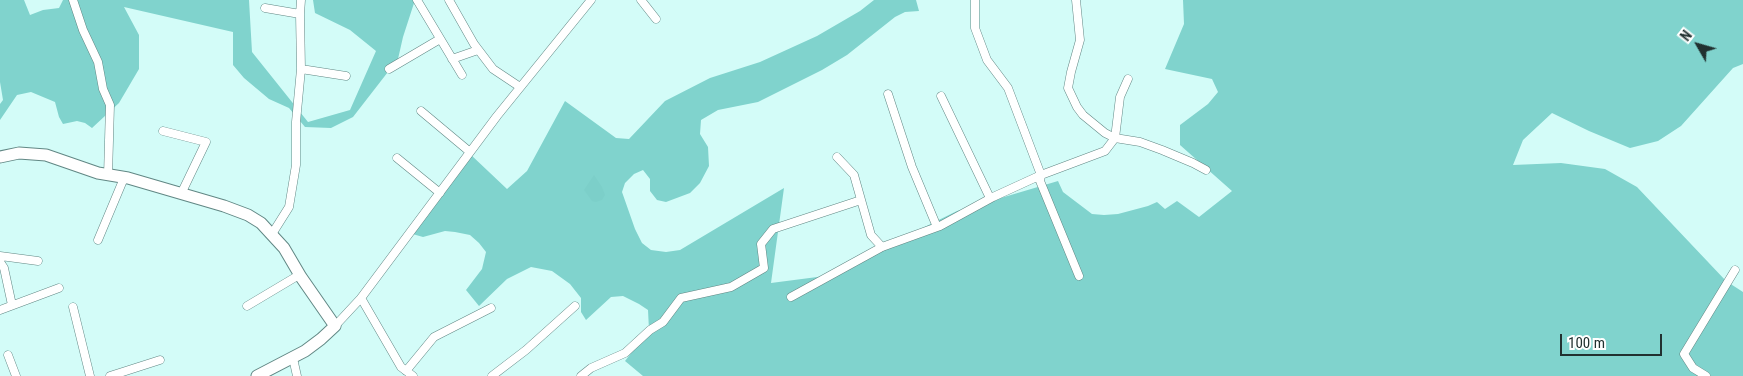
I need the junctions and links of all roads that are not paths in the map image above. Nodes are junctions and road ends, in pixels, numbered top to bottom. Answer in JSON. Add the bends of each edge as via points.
{"nodes":[{"id":1,"x":73,"y":0,"type":"edge"},
{"id":2,"x":301,"y":0,"type":"edge"},
{"id":3,"x":417,"y":0,"type":"edge"},
{"id":4,"x":449,"y":0,"type":"edge"},
{"id":5,"x":591,"y":0,"type":"edge"},
{"id":6,"x":642,"y":0,"type":"edge"},
{"id":7,"x":975,"y":0,"type":"edge"},
{"id":8,"x":1076,"y":0,"type":"edge"},
{"id":9,"x":265,"y":8,"type":"dead end"},
{"id":10,"x":300,"y":14,"type":"junction"},
{"id":11,"x":656,"y":19,"type":"dead end"},
{"id":12,"x":440,"y":39,"type":"junction"},
{"id":13,"x":478,"y":50,"type":"junction"},
{"id":14,"x":452,"y":59,"type":"junction"},
{"id":15,"x":301,"y":69,"type":"junction"},
{"id":16,"x":389,"y":69,"type":"dead end"},
{"id":17,"x":462,"y":75,"type":"dead end"},
{"id":18,"x":346,"y":76,"type":"dead end"},
{"id":19,"x":1128,"y":79,"type":"dead end"},
{"id":20,"x":520,"y":87,"type":"junction"},
{"id":21,"x":888,"y":94,"type":"dead end"},
{"id":22,"x":941,"y":96,"type":"dead end"},
{"id":23,"x":421,"y":112,"type":"dead end"},
{"id":24,"x":163,"y":131,"type":"dead end"},
{"id":25,"x":1115,"y":138,"type":"junction"},
{"id":26,"x":470,"y":152,"type":"junction"},
{"id":27,"x":0,"y":157,"type":"edge"},
{"id":28,"x":838,"y":157,"type":"dead end"},
{"id":29,"x":397,"y":158,"type":"dead end"},
{"id":30,"x":1206,"y":170,"type":"dead end"},
{"id":31,"x":1041,"y":175,"type":"junction"},
{"id":32,"x":108,"y":176,"type":"junction"},
{"id":33,"x":124,"y":178,"type":"junction"},
{"id":34,"x":440,"y":193,"type":"junction"},
{"id":35,"x":181,"y":194,"type":"junction"},
{"id":36,"x":990,"y":198,"type":"junction"},
{"id":37,"x":861,"y":200,"type":"junction"},
{"id":38,"x":937,"y":227,"type":"junction"},
{"id":39,"x":272,"y":234,"type":"junction"},
{"id":40,"x":98,"y":240,"type":"dead end"},
{"id":41,"x":882,"y":247,"type":"junction"},
{"id":42,"x":0,"y":256,"type":"edge"},
{"id":43,"x":38,"y":261,"type":"dead end"},
{"id":44,"x":0,"y":262,"type":"edge"},
{"id":45,"x":1735,"y":270,"type":"dead end"},
{"id":46,"x":299,"y":275,"type":"junction"},
{"id":47,"x":1079,"y":276,"type":"dead end"},
{"id":48,"x":59,"y":288,"type":"dead end"},
{"id":49,"x":790,"y":297,"type":"dead end"},
{"id":50,"x":361,"y":298,"type":"junction"},
{"id":51,"x":12,"y":305,"type":"junction"},
{"id":52,"x":247,"y":306,"type":"dead end"},
{"id":53,"x":575,"y":306,"type":"dead end"},
{"id":54,"x":73,"y":307,"type":"dead end"},
{"id":55,"x":491,"y":308,"type":"dead end"},
{"id":56,"x":0,"y":310,"type":"edge"},
{"id":57,"x":335,"y":326,"type":"junction"},
{"id":58,"x":8,"y":355,"type":"dead end"},
{"id":59,"x":293,"y":358,"type":"junction"},
{"id":60,"x":160,"y":360,"type":"dead end"},
{"id":61,"x":410,"y":374,"type":"edge"},
{"id":62,"x":16,"y":376,"type":"edge"},
{"id":63,"x":90,"y":376,"type":"edge"},
{"id":64,"x":110,"y":376,"type":"edge"},
{"id":65,"x":257,"y":376,"type":"edge"},
{"id":66,"x":297,"y":376,"type":"edge"},
{"id":67,"x":492,"y":376,"type":"edge"},
{"id":68,"x":581,"y":376,"type":"edge"},
{"id":69,"x":1706,"y":376,"type":"edge"}],
"edges":[{"from":1,"to":32,"type":"street","via":[[98,62],[102,89],[110,105]]},
{"from":2,"to":10,"type":"street"},
{"from":3,"to":12,"type":"street"},
{"from":4,"to":13,"type":"street"},
{"from":5,"to":20,"type":"street"},
{"from":6,"to":11,"type":"street"},
{"from":7,"to":31,"type":"street","via":[[975,28],[987,60],[1008,88]]},
{"from":8,"to":25,"type":"street","via":[[1080,40],[1068,88],[1083,115],[1105,134]]},
{"from":9,"to":10,"type":"street"},
{"from":10,"to":15,"type":"street"},
{"from":12,"to":14,"type":"street"},
{"from":12,"to":16,"type":"street"},
{"from":13,"to":14,"type":"street"},
{"from":13,"to":20,"type":"street","via":[[493,69]]},
{"from":14,"to":17,"type":"street"},
{"from":15,"to":18,"type":"street"},
{"from":15,"to":39,"type":"street","via":[[296,166],[289,207]]},
{"from":19,"to":25,"type":"street","via":[[1120,97]]},
{"from":20,"to":26,"type":"street"},
{"from":21,"to":38,"type":"street","via":[[912,167]]},
{"from":22,"to":36,"type":"street"},
{"from":23,"to":26,"type":"street"},
{"from":24,"to":35,"type":"street","via":[[206,142]]},
{"from":25,"to":30,"type":"street","via":[[1140,142]]},
{"from":25,"to":31,"type":"street","via":[[1105,152]]},
{"from":26,"to":34,"type":"street"},
{"from":27,"to":32,"type":"street","via":[[19,153],[46,155]]},
{"from":28,"to":37,"type":"street","via":[[854,175]]},
{"from":29,"to":34,"type":"street"},
{"from":31,"to":36,"type":"street"},
{"from":31,"to":47,"type":"street","via":[[1040,181]]},
{"from":32,"to":33,"type":"street"},
{"from":33,"to":35,"type":"street"},
{"from":33,"to":40,"type":"street"},
{"from":34,"to":50,"type":"street"},
{"from":35,"to":39,"type":"street","via":[[248,215]]},
{"from":36,"to":38,"type":"street"},
{"from":37,"to":41,"type":"street","via":[[871,235]]},
{"from":37,"to":68,"type":"street","via":[[773,229],[761,244],[764,268],[732,287],[681,298],[663,322],[625,353]]},
{"from":38,"to":41,"type":"street"},
{"from":39,"to":46,"type":"street"},
{"from":41,"to":49,"type":"street"},
{"from":42,"to":43,"type":"street"},
{"from":44,"to":51,"type":"street"},
{"from":45,"to":69,"type":"street","via":[[1684,354],[1693,368]]},
{"from":46,"to":52,"type":"street"},
{"from":46,"to":57,"type":"street"},
{"from":48,"to":51,"type":"street"},
{"from":50,"to":57,"type":"street"},
{"from":50,"to":61,"type":"street","via":[[395,358]]},
{"from":51,"to":56,"type":"street"},
{"from":53,"to":67,"type":"street"},
{"from":54,"to":63,"type":"street"},
{"from":55,"to":61,"type":"street","via":[[434,337]]},
{"from":57,"to":59,"type":"street"},
{"from":58,"to":62,"type":"street"},
{"from":59,"to":65,"type":"street"},
{"from":59,"to":66,"type":"street"},
{"from":60,"to":64,"type":"street"}]}
